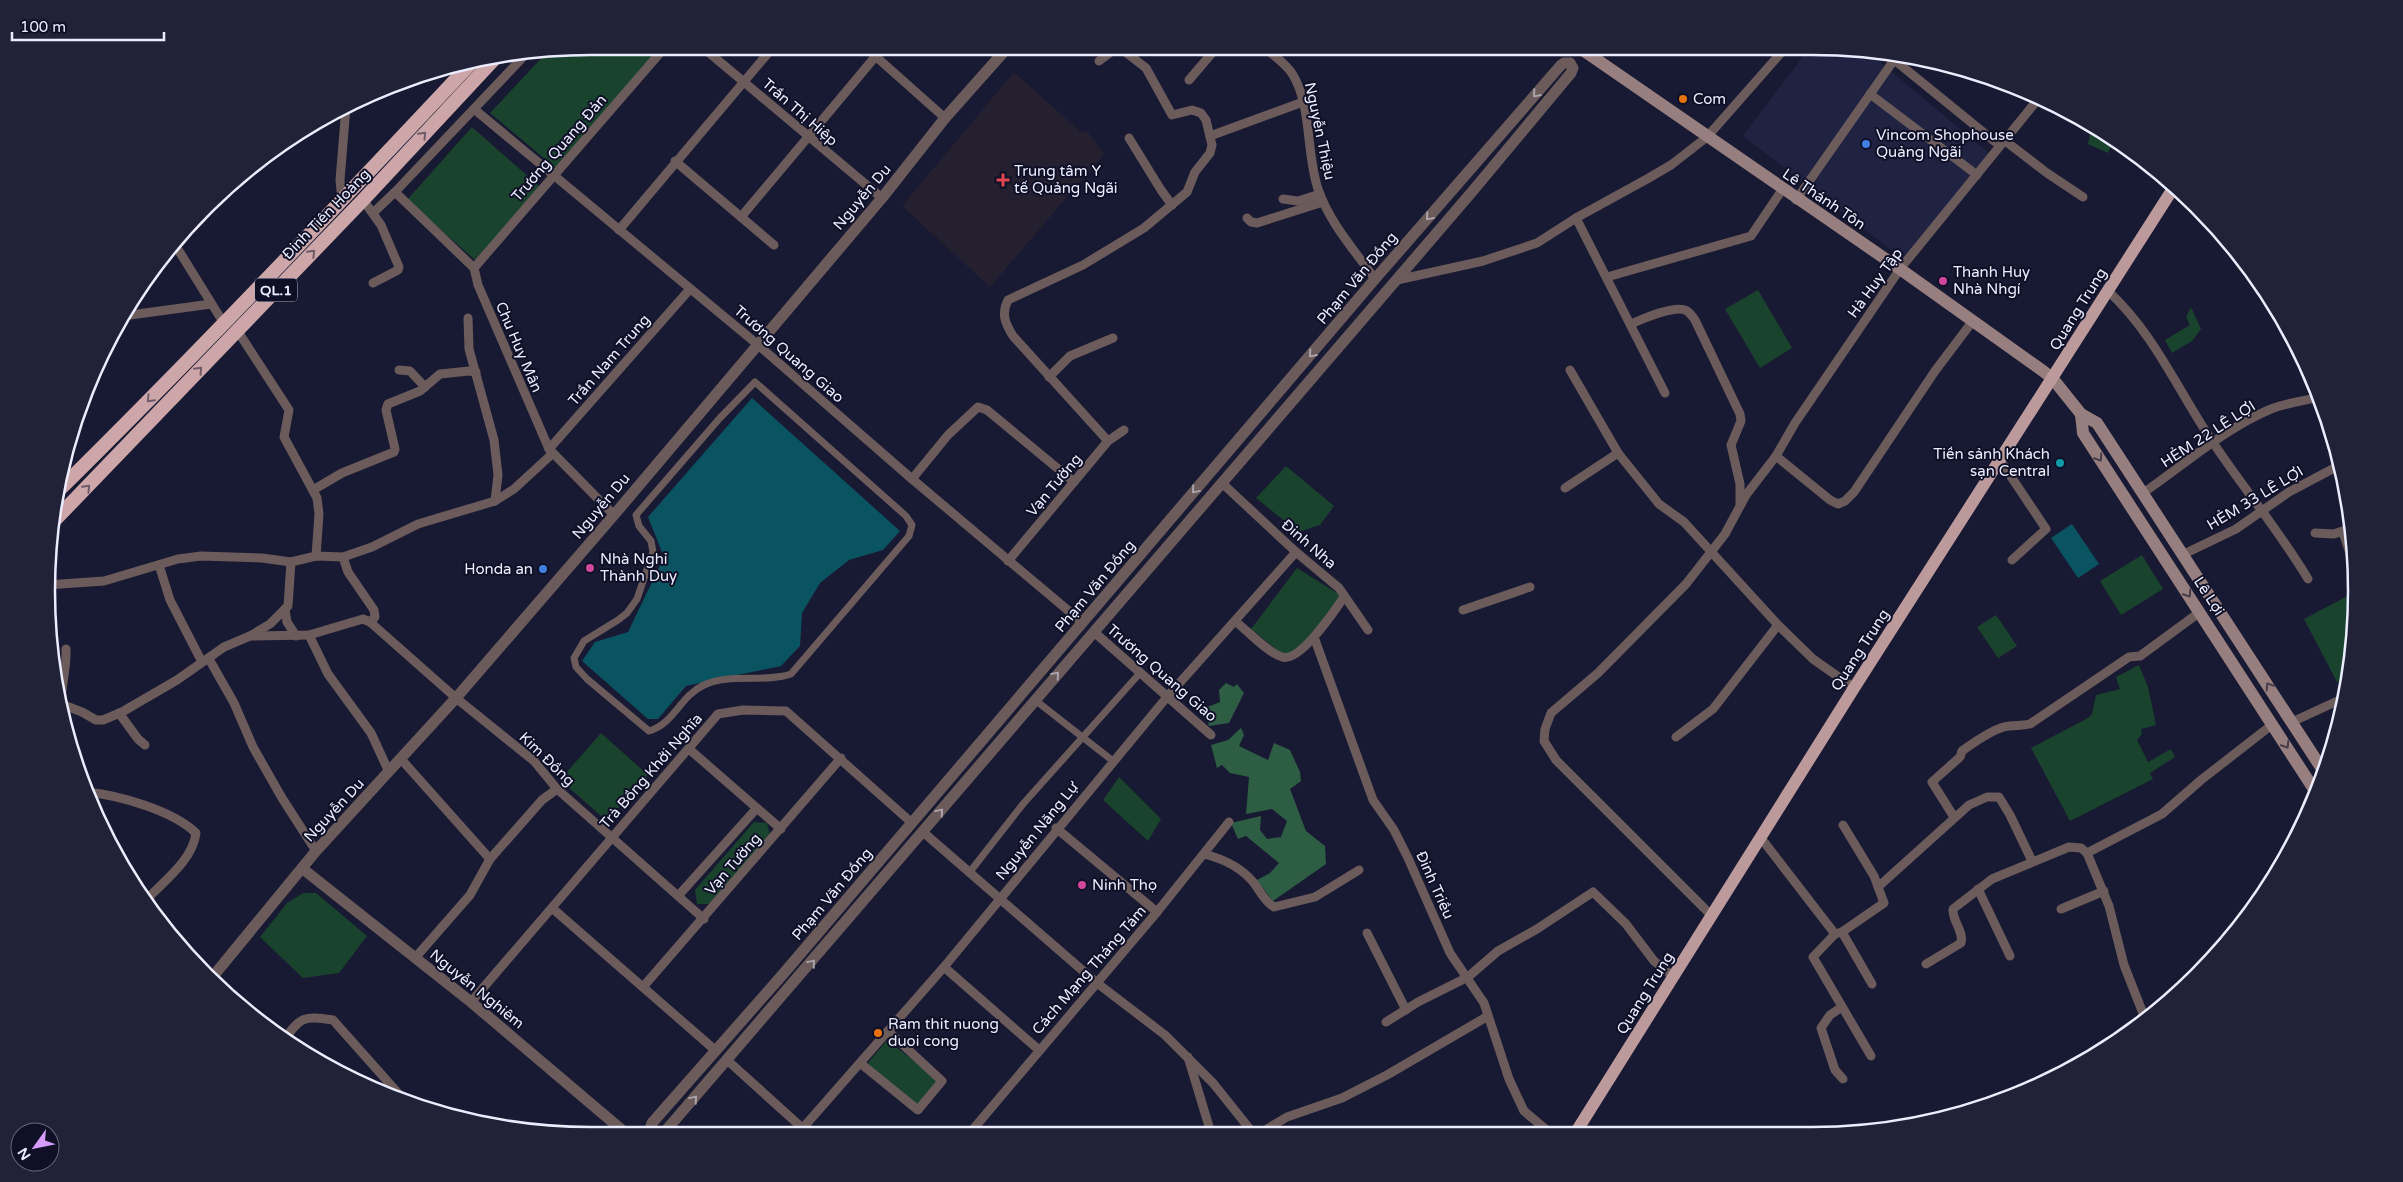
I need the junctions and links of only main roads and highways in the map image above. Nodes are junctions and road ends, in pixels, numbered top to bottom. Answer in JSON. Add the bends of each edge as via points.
{"nodes":[{"id":1,"x":1591,"y":55,"type":"edge"},
{"id":2,"x":489,"y":65,"type":"edge"},
{"id":3,"x":465,"y":70,"type":"edge"},
{"id":4,"x":2170,"y":193,"type":"edge"},
{"id":5,"x":2053,"y":379,"type":"junction"},
{"id":6,"x":2081,"y":414,"type":"junction"},
{"id":7,"x":66,"y":484,"type":"edge"},
{"id":8,"x":61,"y":514,"type":"edge"},
{"id":9,"x":2166,"y":528,"type":"junction"},
{"id":10,"x":2152,"y":538,"type":"junction"},
{"id":11,"x":2319,"y":765,"type":"edge"},
{"id":12,"x":2311,"y":785,"type":"edge"},
{"id":13,"x":1579,"y":1127,"type":"edge"}],
"edges":[{"from":1,"to":5,"type":"main road","name":"Lê Thánh Tôn"},
{"from":8,"to":2,"type":"highway","name":"Đinh Tiên Hoàng","number":"QL.1","one_way":true},
{"from":3,"to":7,"type":"highway","name":"Đinh Tiên Hoàng","number":"QL.1","one_way":true},
{"from":4,"to":5,"type":"main road","name":"Quang Trung"},
{"from":5,"to":6,"type":"main road","name":"Lê Lợi"},
{"from":5,"to":13,"type":"main road","name":"Quang Trung","via":[[1854,688]]},
{"from":6,"to":9,"type":"main road","name":"Lê Lợi","via":[[2097,423]]},
{"from":6,"to":10,"type":"main road","name":"Lê Lợi","one_way":true,"via":[[2083,433]]},
{"from":9,"to":10,"type":"main road"},
{"from":11,"to":9,"type":"main road","name":"Lê Lợi","one_way":true},
{"from":10,"to":12,"type":"main road","name":"Lê Lợi","one_way":true}]}
